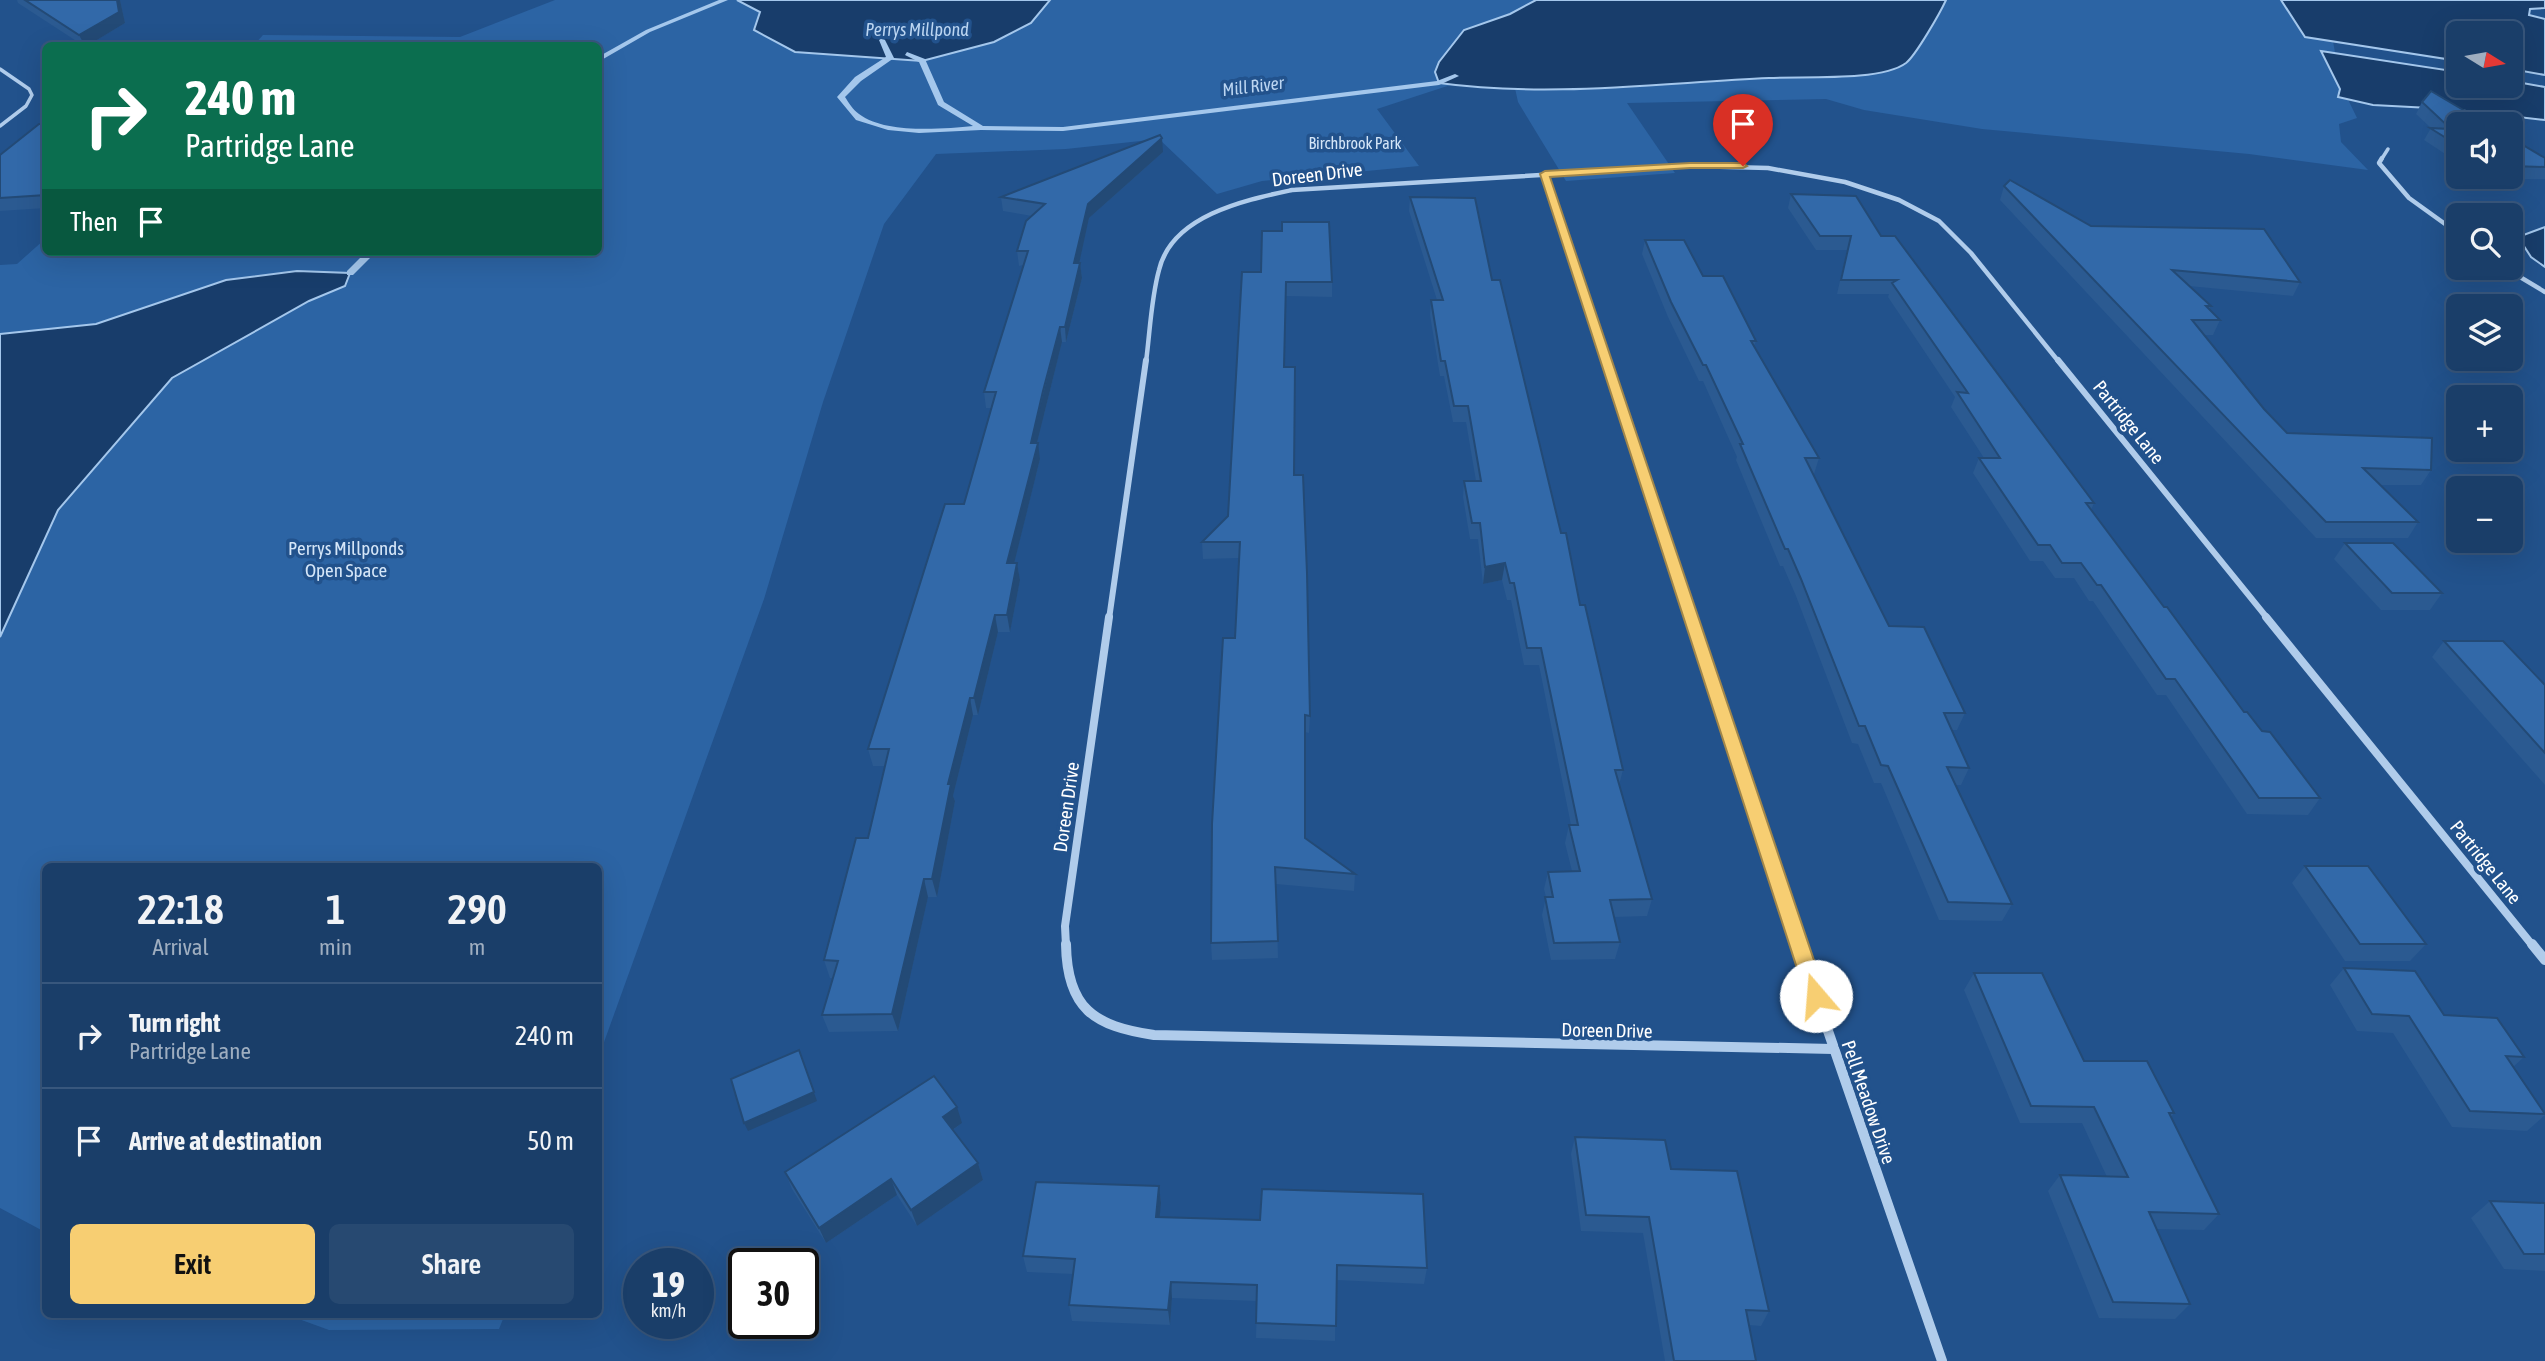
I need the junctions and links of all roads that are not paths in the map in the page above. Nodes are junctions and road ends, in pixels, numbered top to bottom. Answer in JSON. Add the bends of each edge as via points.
{"nodes":[{"id":1,"x":0,"y":69,"type":"edge"},
{"id":2,"x":0,"y":126,"type":"edge"},
{"id":3,"x":2388,"y":149,"type":"dead end"},
{"id":4,"x":1545,"y":174,"type":"junction"},
{"id":5,"x":2446,"y":225,"type":"edge"},
{"id":6,"x":2523,"y":279,"type":"edge"},
{"id":7,"x":2545,"y":292,"type":"edge"},
{"id":8,"x":2545,"y":960,"type":"edge"},
{"id":9,"x":1833,"y":1049,"type":"junction"},
{"id":10,"x":1942,"y":1361,"type":"edge"}],
"edges":[{"from":1,"to":2,"type":"street","via":[[32,95],[26,106]]},
{"from":3,"to":5,"type":"street","via":[[2379,163],[2409,198]]},
{"from":4,"to":8,"type":"street","name":"Partridge Lane","via":[[1690,166],[1768,168],[1870,189],[1940,221],[1980,263]]},
{"from":4,"to":9,"type":"street","name":"Pell Meadow Drive"},
{"from":4,"to":9,"type":"street","name":"Doreen Drive","via":[[1292,190],[1218,212],[1187,230],[1168,248],[1159,268],[1065,926],[1069,984],[1094,1019],[1114,1029],[1148,1035]]},
{"from":6,"to":7,"type":"street"},
{"from":9,"to":10,"type":"street","name":"Pell Meadow Drive"}]}
